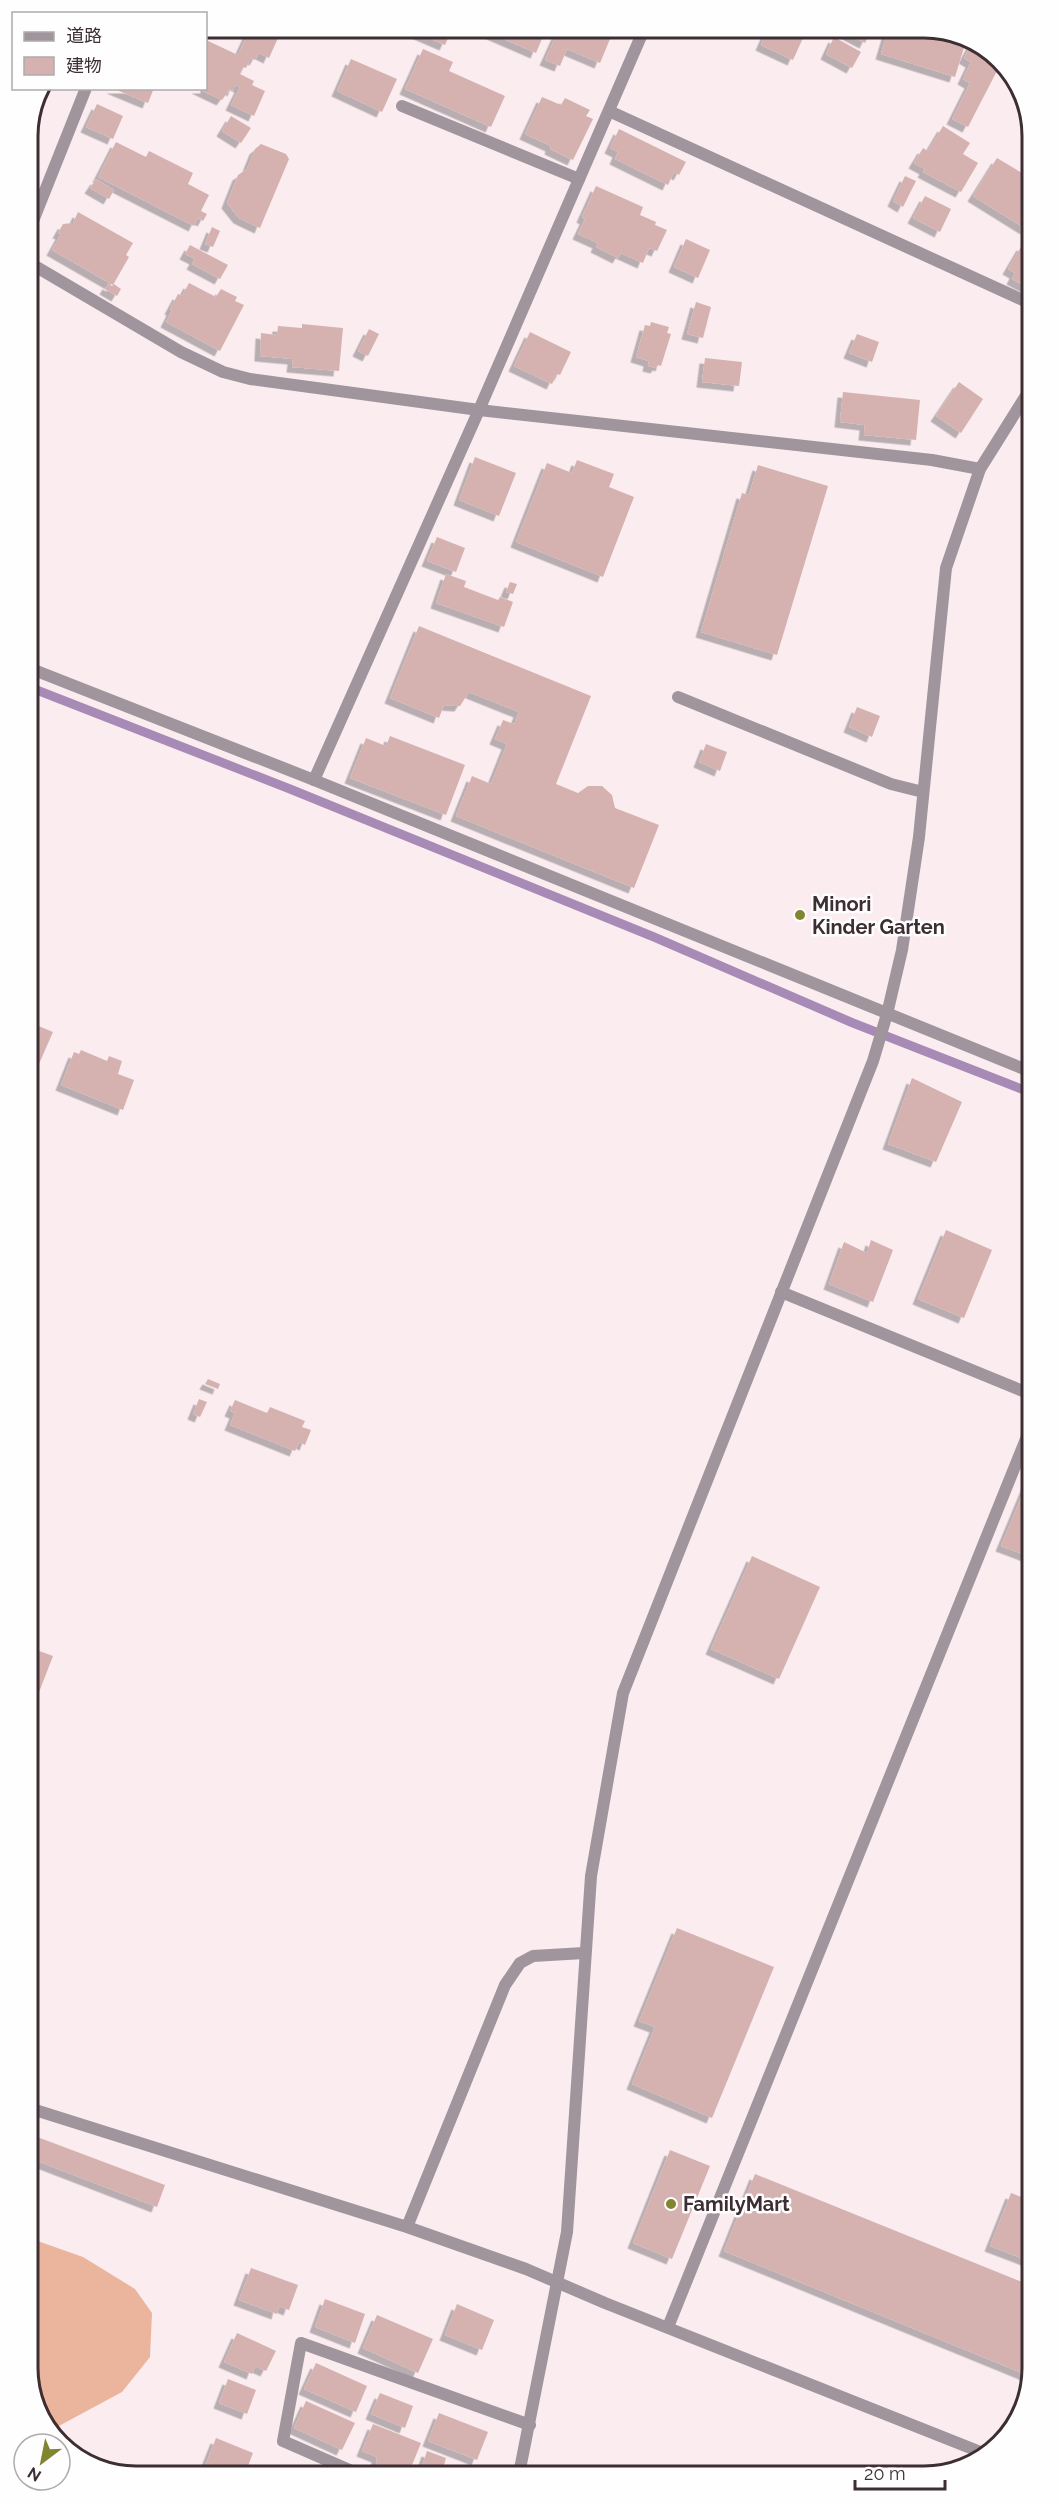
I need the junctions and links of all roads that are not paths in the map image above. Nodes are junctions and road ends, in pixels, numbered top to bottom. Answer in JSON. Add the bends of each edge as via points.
{"nodes":[{"id":1,"x":640,"y":38,"type":"edge"},
{"id":2,"x":85,"y":90,"type":"edge"},
{"id":3,"x":402,"y":106,"type":"dead end"},
{"id":4,"x":609,"y":111,"type":"junction"},
{"id":5,"x":579,"y":179,"type":"junction"},
{"id":6,"x":38,"y":208,"type":"edge"},
{"id":7,"x":38,"y":268,"type":"edge"},
{"id":8,"x":1022,"y":300,"type":"edge"},
{"id":9,"x":1022,"y":402,"type":"edge"},
{"id":10,"x":479,"y":410,"type":"junction"},
{"id":11,"x":980,"y":469,"type":"junction"},
{"id":12,"x":38,"y":672,"type":"edge"},
{"id":13,"x":678,"y":697,"type":"dead end"},
{"id":14,"x":314,"y":780,"type":"junction"},
{"id":15,"x":923,"y":792,"type":"junction"},
{"id":16,"x":886,"y":1019,"type":"junction"},
{"id":17,"x":1022,"y":1068,"type":"edge"},
{"id":18,"x":781,"y":1292,"type":"junction"},
{"id":19,"x":1022,"y":1391,"type":"edge"},
{"id":20,"x":1022,"y":1449,"type":"edge"},
{"id":21,"x":584,"y":1953,"type":"junction"},
{"id":22,"x":38,"y":2111,"type":"edge"},
{"id":23,"x":407,"y":2228,"type":"junction"},
{"id":24,"x":555,"y":2282,"type":"junction"},
{"id":25,"x":668,"y":2327,"type":"junction"},
{"id":26,"x":530,"y":2425,"type":"junction"},
{"id":27,"x":977,"y":2451,"type":"edge"},
{"id":28,"x":340,"y":2466,"type":"edge"},
{"id":29,"x":521,"y":2466,"type":"edge"}],
"edges":[{"from":1,"to":4,"type":"street"},
{"from":2,"to":6,"type":"street"},
{"from":3,"to":5,"type":"street"},
{"from":4,"to":5,"type":"street"},
{"from":4,"to":8,"type":"street"},
{"from":5,"to":10,"type":"street"},
{"from":7,"to":10,"type":"street","via":[[181,352],[223,372]]},
{"from":9,"to":11,"type":"street"},
{"from":10,"to":11,"type":"street","via":[[932,460]]},
{"from":10,"to":14,"type":"street"},
{"from":11,"to":15,"type":"street","via":[[946,568]]},
{"from":12,"to":14,"type":"street"},
{"from":13,"to":15,"type":"street","via":[[891,784]]},
{"from":14,"to":16,"type":"street"},
{"from":15,"to":16,"type":"street","via":[[902,950]]},
{"from":16,"to":17,"type":"street"},
{"from":16,"to":18,"type":"street"},
{"from":18,"to":19,"type":"street"},
{"from":18,"to":21,"type":"street","via":[[623,1693],[591,1876]]},
{"from":20,"to":25,"type":"street"},
{"from":21,"to":23,"type":"street","via":[[534,1956],[520,1962],[505,1985]]},
{"from":21,"to":24,"type":"street","via":[[567,2232]]},
{"from":22,"to":23,"type":"street"},
{"from":23,"to":24,"type":"street"},
{"from":24,"to":25,"type":"street"},
{"from":24,"to":26,"type":"street"},
{"from":25,"to":27,"type":"street"},
{"from":26,"to":28,"type":"street","via":[[301,2343],[283,2441]]},
{"from":26,"to":29,"type":"street"}]}
